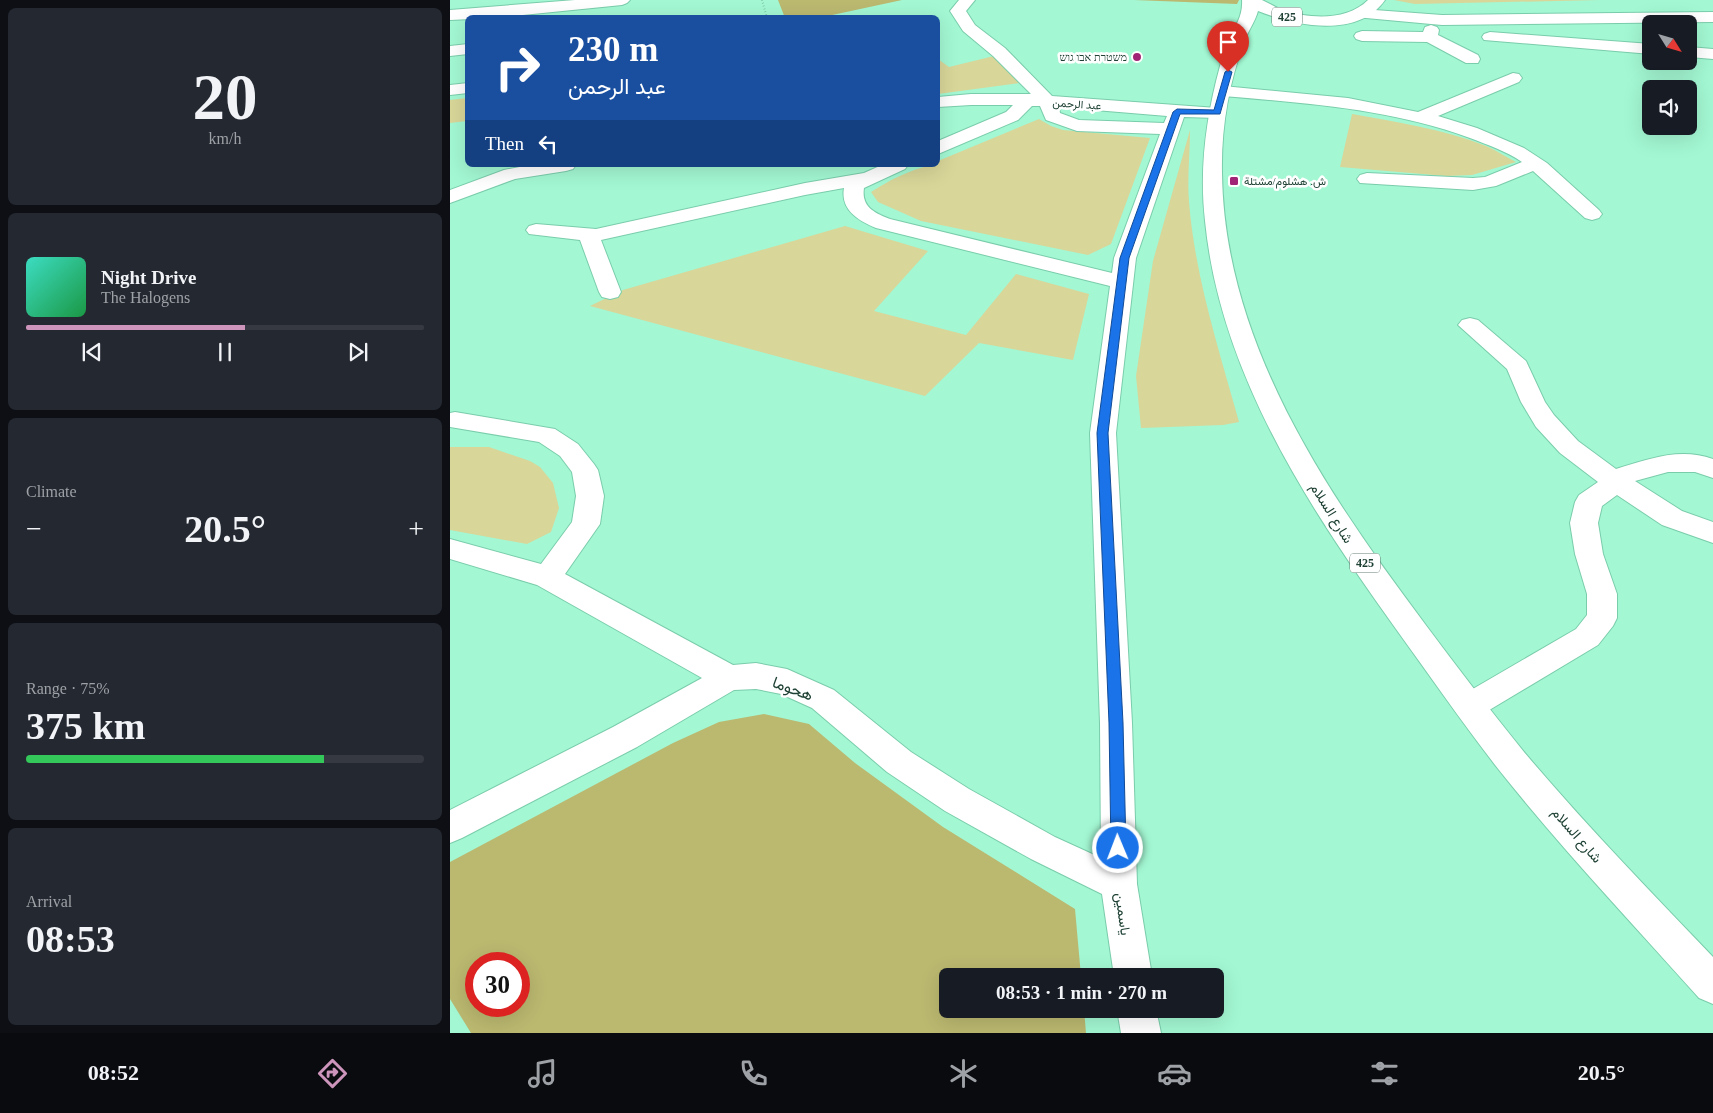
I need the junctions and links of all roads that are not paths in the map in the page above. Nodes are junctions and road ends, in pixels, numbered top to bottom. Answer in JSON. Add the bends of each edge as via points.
{"nodes":[{"id":1,"x":622,"y":0,"type":"edge"},
{"id":2,"x":967,"y":0,"type":"edge"},
{"id":3,"x":1250,"y":0,"type":"edge"},
{"id":4,"x":1377,"y":0,"type":"edge"},
{"id":5,"x":1361,"y":14,"type":"junction"},
{"id":6,"x":450,"y":15,"type":"edge"},
{"id":7,"x":1713,"y":17,"type":"edge"},
{"id":8,"x":1416,"y":19,"type":"junction"},
{"id":9,"x":1306,"y":20,"type":"junction"},
{"id":10,"x":1430,"y":33,"type":"junction"},
{"id":11,"x":1642,"y":34,"type":"edge"},
{"id":12,"x":1362,"y":36,"type":"dead end"},
{"id":13,"x":1565,"y":42,"type":"junction"},
{"id":14,"x":1642,"y":48,"type":"edge"},
{"id":15,"x":465,"y":49,"type":"edge"},
{"id":16,"x":450,"y":51,"type":"edge"},
{"id":17,"x":1698,"y":53,"type":"edge"},
{"id":18,"x":1234,"y":54,"type":"junction"},
{"id":19,"x":1713,"y":54,"type":"edge"},
{"id":20,"x":1472,"y":58,"type":"dead end"},
{"id":21,"x":1513,"y":78,"type":"dead end"},
{"id":22,"x":465,"y":88,"type":"edge"},
{"id":23,"x":450,"y":90,"type":"edge"},
{"id":24,"x":1028,"y":99,"type":"junction"},
{"id":25,"x":940,"y":102,"type":"edge"},
{"id":26,"x":1048,"y":102,"type":"junction"},
{"id":27,"x":1220,"y":102,"type":"junction"},
{"id":28,"x":1421,"y":117,"type":"junction"},
{"id":29,"x":1174,"y":120,"type":"junction"},
{"id":30,"x":940,"y":147,"type":"edge"},
{"id":31,"x":1535,"y":164,"type":"junction"},
{"id":32,"x":554,"y":167,"type":"edge"},
{"id":33,"x":893,"y":167,"type":"edge"},
{"id":34,"x":866,"y":179,"type":"junction"},
{"id":35,"x":1367,"y":179,"type":"dead end"},
{"id":36,"x":450,"y":197,"type":"edge"},
{"id":37,"x":1592,"y":214,"type":"dead end"},
{"id":38,"x":536,"y":230,"type":"dead end"},
{"id":39,"x":588,"y":234,"type":"junction"},
{"id":40,"x":1122,"y":282,"type":"junction"},
{"id":41,"x":610,"y":292,"type":"dead end"},
{"id":42,"x":1470,"y":325,"type":"dead end"},
{"id":43,"x":455,"y":420,"type":"dead end"},
{"id":44,"x":1713,"y":469,"type":"edge"},
{"id":45,"x":1616,"y":482,"type":"junction"},
{"id":46,"x":1713,"y":533,"type":"edge"},
{"id":47,"x":450,"y":549,"type":"edge"},
{"id":48,"x":547,"y":577,"type":"junction"},
{"id":49,"x":728,"y":678,"type":"junction"},
{"id":50,"x":1470,"y":706,"type":"junction"},
{"id":51,"x":450,"y":827,"type":"edge"},
{"id":52,"x":1119,"y":884,"type":"junction"},
{"id":53,"x":1132,"y":968,"type":"edge"},
{"id":54,"x":1713,"y":985,"type":"edge"},
{"id":55,"x":1138,"y":1018,"type":"edge"},
{"id":56,"x":1141,"y":1033,"type":"edge"}],
"edges":[{"from":1,"to":6,"type":"street"},
{"from":2,"to":26,"type":"street","via":[[958,12],[969,28],[999,52]]},
{"from":3,"to":9,"type":"street","number":"425","via":[[1270,12]]},
{"from":3,"to":18,"type":"street","name":"شارع السلام","number":"425","via":[[1250,18]]},
{"from":4,"to":5,"type":"street","via":[[1372,8]]},
{"from":5,"to":8,"type":"street"},
{"from":5,"to":9,"type":"street","number":"425"},
{"from":7,"to":8,"type":"street"},
{"from":8,"to":10,"type":"street"},
{"from":9,"to":18,"type":"street","name":"شارع السلام","number":"425","via":[[1262,29],[1246,38]]},
{"from":10,"to":12,"type":"street"},
{"from":10,"to":13,"type":"street"},
{"from":10,"to":20,"type":"street"},
{"from":11,"to":13,"type":"street","via":[[1584,35]]},
{"from":13,"to":14,"type":"street"},
{"from":15,"to":16,"type":"street"},
{"from":17,"to":19,"type":"street"},
{"from":18,"to":27,"type":"street","name":"شارع السلام","number":"425"},
{"from":21,"to":28,"type":"street"},
{"from":22,"to":23,"type":"street"},
{"from":24,"to":25,"type":"street","name":"عبد الرحمن","via":[[972,98]]},
{"from":24,"to":26,"type":"street","name":"عبد الرحمن"},
{"from":24,"to":30,"type":"street","via":[[1012,116]]},
{"from":26,"to":29,"type":"street","via":[[1052,116],[1077,125]]},
{"from":27,"to":28,"type":"street","via":[[1321,99]]},
{"from":27,"to":29,"type":"street"},
{"from":27,"to":50,"type":"street","name":"شارع السلام","number":"425","via":[[1212,170],[1216,234],[1233,304],[1264,391],[1283,432],[1351,544]]},
{"from":28,"to":31,"type":"street","via":[[1501,144]]},
{"from":29,"to":40,"type":"street","name":"ياسمين","via":[[1125,258]]},
{"from":31,"to":35,"type":"street","via":[[1489,182],[1473,184]]},
{"from":31,"to":37,"type":"street"},
{"from":32,"to":36,"type":"street","via":[[511,174]]},
{"from":33,"to":34,"type":"street"},
{"from":34,"to":39,"type":"street","via":[[805,189],[596,235]]},
{"from":34,"to":40,"type":"street","via":[[855,185],[852,194],[858,209],[883,224]]},
{"from":38,"to":39,"type":"street"},
{"from":39,"to":41,"type":"street"},
{"from":40,"to":52,"type":"street","name":"ياسمين","via":[[1102,433],[1116,723]]},
{"from":42,"to":45,"type":"street","via":[[1518,366],[1533,402],[1569,447]]},
{"from":43,"to":48,"type":"street","via":[[546,435],[569,450],[585,470],[590,496],[586,524]]},
{"from":44,"to":45,"type":"street","via":[[1697,464],[1668,463],[1625,475]]},
{"from":45,"to":46,"type":"street","via":[[1672,518]]},
{"from":45,"to":50,"type":"street","via":[[1589,502],[1584,523],[1589,554],[1602,594],[1602,618],[1587,637]]},
{"from":47,"to":48,"type":"street"},
{"from":48,"to":49,"type":"street"},
{"from":49,"to":51,"type":"street","name":"هحوما","via":[[625,737]]},
{"from":49,"to":52,"type":"street","name":"هحوما","via":[[756,676],[787,682],[823,699],[899,762],[957,800],[1043,848]]},
{"from":50,"to":54,"type":"street","name":"شارع السلام","number":"425","via":[[1512,761]]},
{"from":52,"to":53,"type":"street","name":"ياسمين"},
{"from":55,"to":56,"type":"street"}]}
